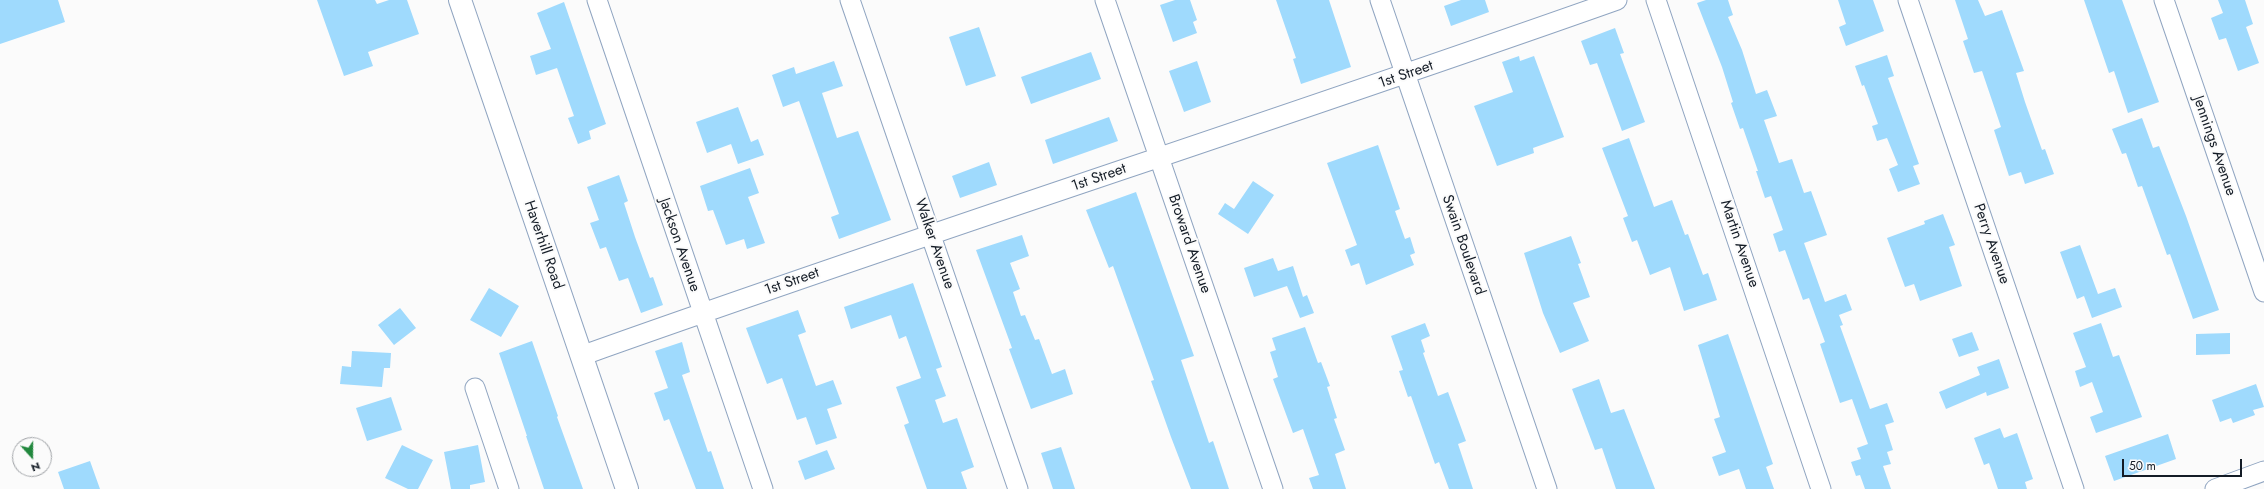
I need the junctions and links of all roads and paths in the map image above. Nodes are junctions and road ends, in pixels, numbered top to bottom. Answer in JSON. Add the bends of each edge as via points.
{"nodes":[{"id":1,"x":460,"y":0,"type":"edge"},
{"id":2,"x":597,"y":0,"type":"edge"},
{"id":3,"x":850,"y":0,"type":"edge"},
{"id":4,"x":1105,"y":0,"type":"edge"},
{"id":5,"x":1380,"y":0,"type":"edge"},
{"id":6,"x":1617,"y":0,"type":"edge"},
{"id":7,"x":1656,"y":0,"type":"edge"},
{"id":8,"x":1908,"y":0,"type":"edge"},
{"id":9,"x":2164,"y":0,"type":"edge"},
{"id":10,"x":1405,"y":75,"type":"junction"},
{"id":11,"x":1160,"y":158,"type":"junction"},
{"id":12,"x":931,"y":235,"type":"junction"},
{"id":13,"x":2264,"y":292,"type":"edge"},
{"id":14,"x":702,"y":313,"type":"junction"},
{"id":15,"x":581,"y":356,"type":"junction"},
{"id":16,"x":475,"y":388,"type":"dead end"},
{"id":17,"x":2264,"y":471,"type":"edge"},
{"id":18,"x":509,"y":489,"type":"edge"},
{"id":19,"x":627,"y":489,"type":"edge"},
{"id":20,"x":763,"y":489,"type":"edge"},
{"id":21,"x":1018,"y":489,"type":"edge"},
{"id":22,"x":1273,"y":489,"type":"edge"},
{"id":23,"x":1547,"y":489,"type":"edge"},
{"id":24,"x":1821,"y":489,"type":"edge"},
{"id":25,"x":2074,"y":489,"type":"edge"},
{"id":26,"x":2215,"y":489,"type":"edge"}],
"edges":[{"from":1,"to":15,"type":"street","name":"Haverhill Road"},
{"from":2,"to":14,"type":"street","name":"Jackson Avenue"},
{"from":3,"to":12,"type":"street","name":"Walker Avenue"},
{"from":4,"to":11,"type":"street","name":"Broward Avenue"},
{"from":5,"to":10,"type":"street","name":"Swain Boulevard"},
{"from":6,"to":10,"type":"street","name":"1st Street"},
{"from":7,"to":24,"type":"street","name":"Martin Avenue"},
{"from":8,"to":25,"type":"street","name":"Perry Avenue"},
{"from":9,"to":13,"type":"street","name":"Jennings Avenue"},
{"from":10,"to":11,"type":"street","name":"1st Street"},
{"from":10,"to":23,"type":"street","name":"Swain Boulevard"},
{"from":11,"to":12,"type":"street","name":"1st Street"},
{"from":11,"to":22,"type":"street","name":"Broward Avenue"},
{"from":12,"to":14,"type":"street","name":"1st Street"},
{"from":12,"to":21,"type":"street","name":"Walker Avenue"},
{"from":14,"to":15,"type":"street","name":"1st Street"},
{"from":14,"to":20,"type":"street","name":"Jackson Avenue"},
{"from":15,"to":19,"type":"street","name":"Haverhill Road"},
{"from":16,"to":18,"type":"street"},
{"from":17,"to":26,"type":"street"}]}
